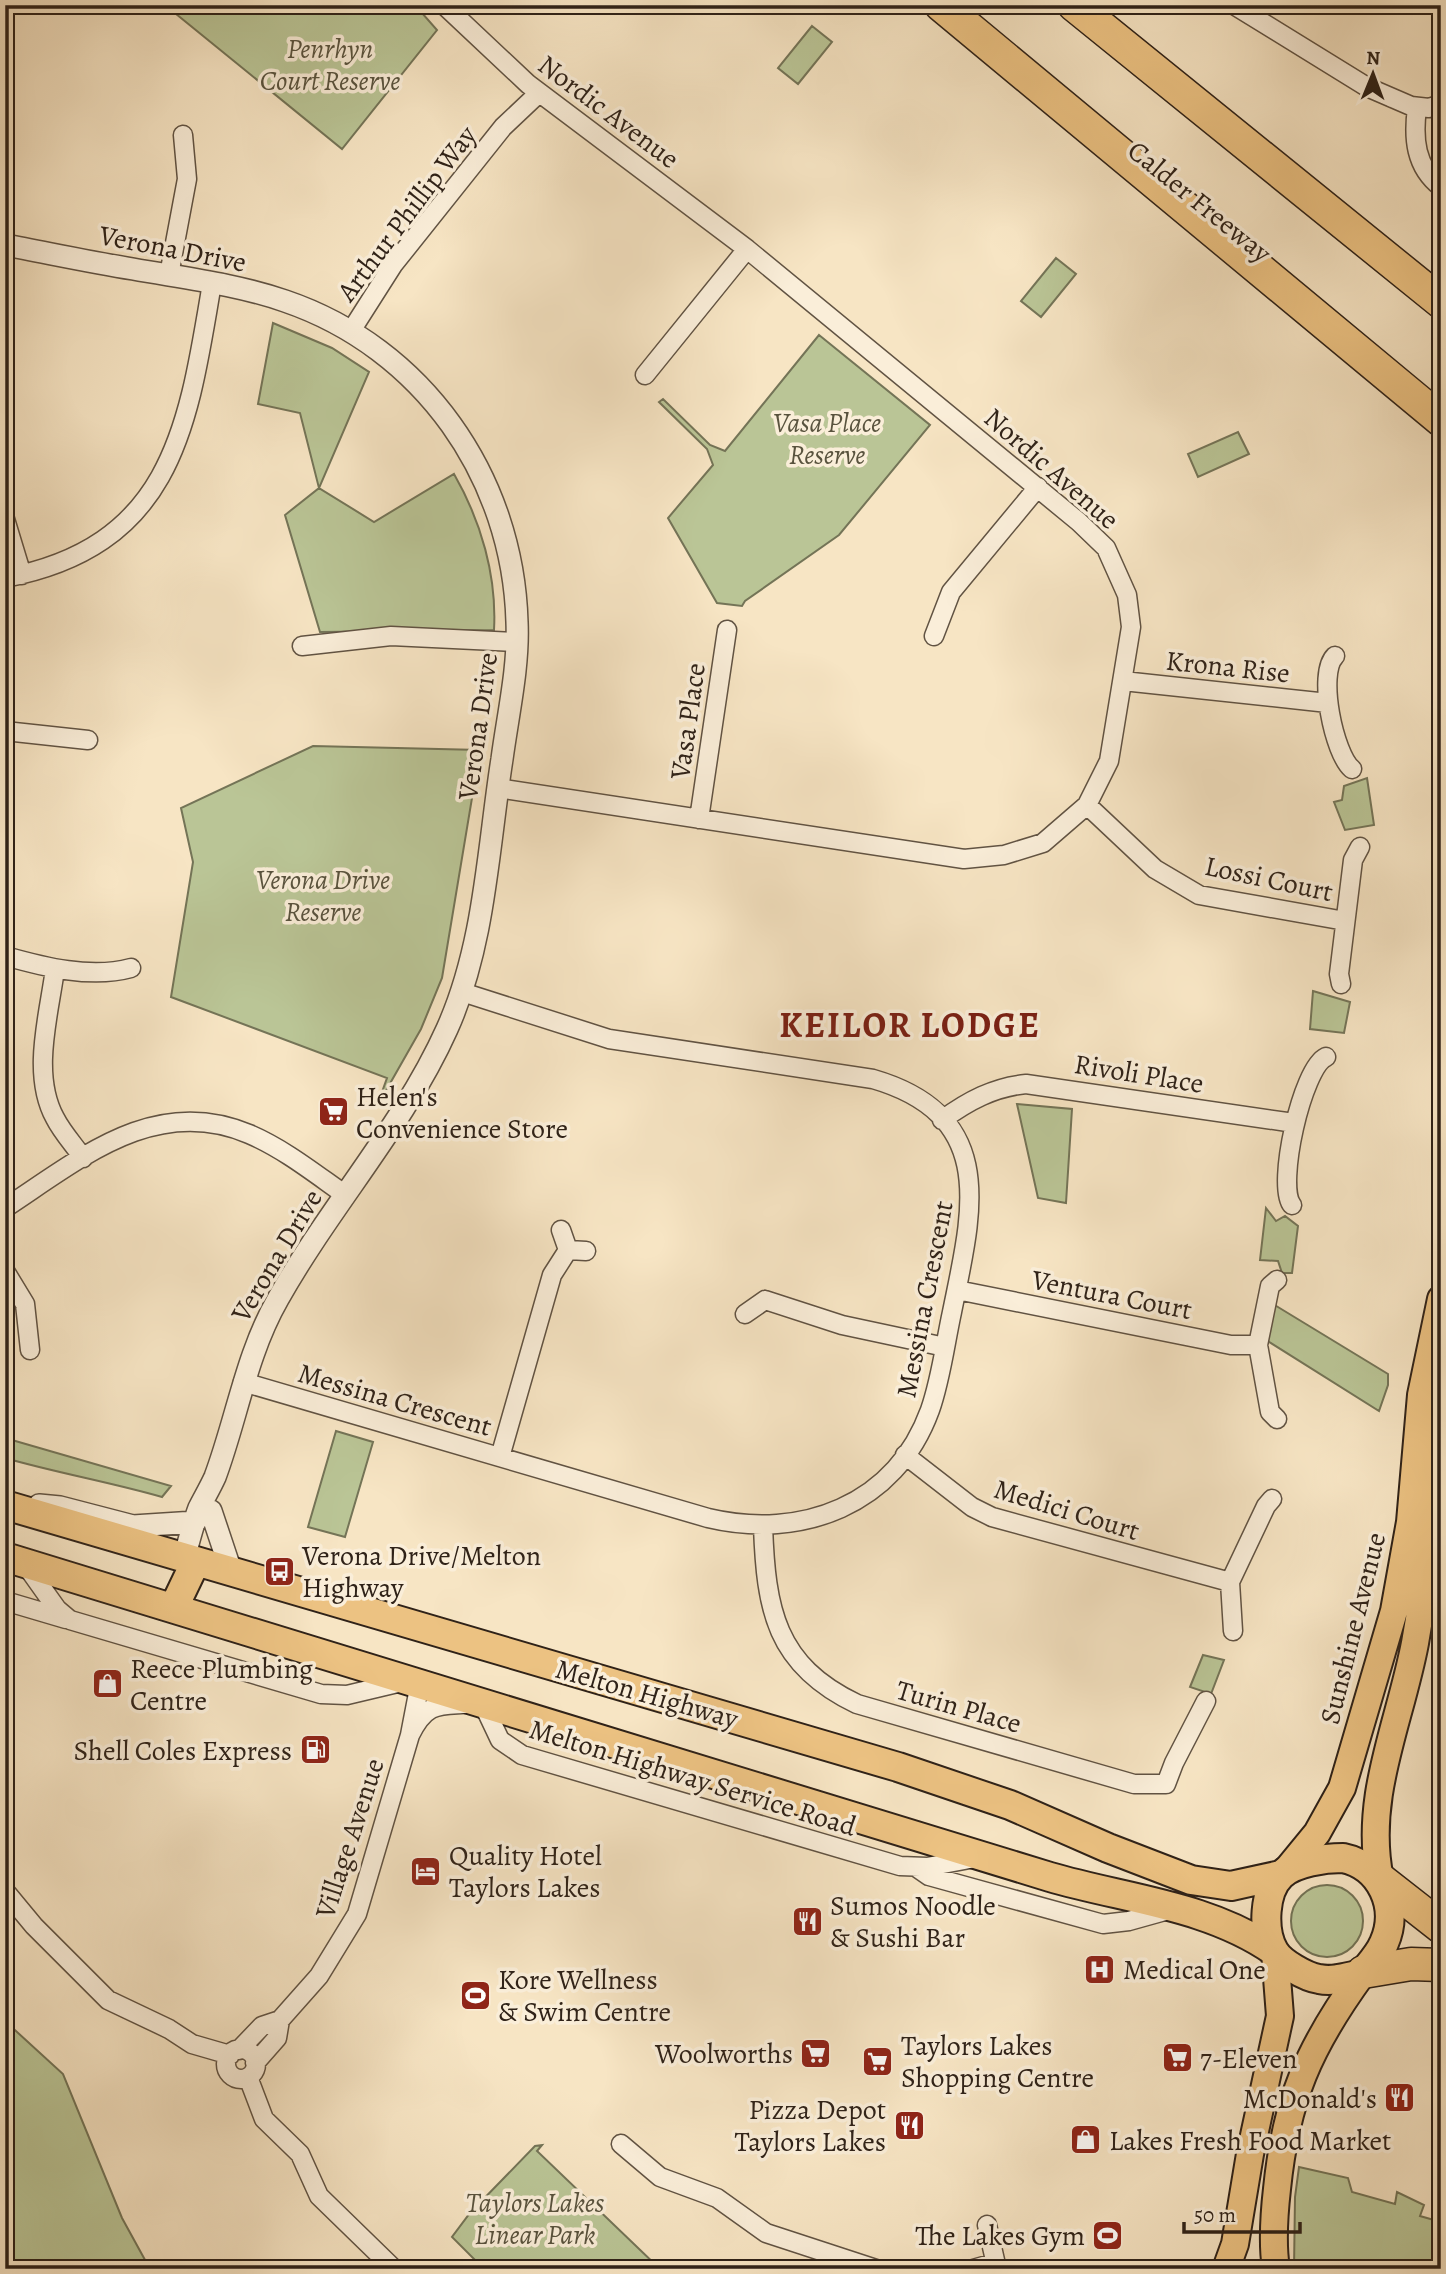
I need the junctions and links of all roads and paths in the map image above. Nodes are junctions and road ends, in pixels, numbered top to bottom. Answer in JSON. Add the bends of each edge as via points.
{"nodes":[{"id":1,"x":444,"y":5,"type":"edge"},
{"id":2,"x":941,"y":5,"type":"edge"},
{"id":3,"x":958,"y":5,"type":"edge"},
{"id":4,"x":1074,"y":5,"type":"edge"},
{"id":5,"x":1234,"y":5,"type":"edge"},
{"id":6,"x":534,"y":88,"type":"junction"},
{"id":7,"x":1428,"y":112,"type":"edge"},
{"id":8,"x":183,"y":135,"type":"dead end"},
{"id":9,"x":1441,"y":187,"type":"edge"},
{"id":10,"x":5,"y":245,"type":"edge"},
{"id":11,"x":747,"y":249,"type":"junction"},
{"id":12,"x":169,"y":275,"type":"junction"},
{"id":13,"x":212,"y":283,"type":"junction"},
{"id":14,"x":1441,"y":302,"type":"edge"},
{"id":15,"x":351,"y":331,"type":"junction"},
{"id":16,"x":645,"y":375,"type":"dead end"},
{"id":17,"x":1441,"y":398,"type":"edge"},
{"id":18,"x":1441,"y":420,"type":"edge"},
{"id":19,"x":1038,"y":487,"type":"junction"},
{"id":20,"x":5,"y":519,"type":"edge"},
{"id":21,"x":14,"y":576,"type":"edge"},
{"id":22,"x":727,"y":629,"type":"dead end"},
{"id":23,"x":933,"y":636,"type":"dead end"},
{"id":24,"x":517,"y":642,"type":"junction"},
{"id":25,"x":302,"y":646,"type":"dead end"},
{"id":26,"x":1335,"y":656,"type":"dead end"},
{"id":27,"x":1124,"y":681,"type":"junction"},
{"id":28,"x":1328,"y":703,"type":"junction"},
{"id":29,"x":5,"y":731,"type":"edge"},
{"id":30,"x":88,"y":740,"type":"dead end"},
{"id":31,"x":1352,"y":769,"type":"dead end"},
{"id":32,"x":497,"y":788,"type":"junction"},
{"id":33,"x":1087,"y":805,"type":"junction"},
{"id":34,"x":699,"y":819,"type":"junction"},
{"id":35,"x":1360,"y":847,"type":"dead end"},
{"id":36,"x":1345,"y":921,"type":"junction"},
{"id":37,"x":5,"y":956,"type":"edge"},
{"id":38,"x":131,"y":968,"type":"dead end"},
{"id":39,"x":55,"y":969,"type":"junction"},
{"id":40,"x":1341,"y":984,"type":"dead end"},
{"id":41,"x":462,"y":992,"type":"junction"},
{"id":42,"x":1326,"y":1057,"type":"dead end"},
{"id":43,"x":942,"y":1120,"type":"junction"},
{"id":44,"x":1294,"y":1124,"type":"junction"},
{"id":45,"x":83,"y":1158,"type":"junction"},
{"id":46,"x":345,"y":1194,"type":"junction"},
{"id":47,"x":1293,"y":1205,"type":"dead end"},
{"id":48,"x":5,"y":1208,"type":"edge"},
{"id":49,"x":561,"y":1230,"type":"dead end"},
{"id":50,"x":5,"y":1271,"type":"edge"},
{"id":51,"x":1277,"y":1280,"type":"dead end"},
{"id":52,"x":957,"y":1290,"type":"junction"},
{"id":53,"x":1440,"y":1301,"type":"edge"},
{"id":54,"x":745,"y":1314,"type":"dead end"},
{"id":55,"x":1258,"y":1345,"type":"junction"},
{"id":56,"x":945,"y":1347,"type":"junction"},
{"id":57,"x":30,"y":1350,"type":"dead end"},
{"id":58,"x":243,"y":1382,"type":"junction"},
{"id":59,"x":1441,"y":1387,"type":"edge"},
{"id":60,"x":1277,"y":1419,"type":"dead end"},
{"id":61,"x":905,"y":1455,"type":"junction"},
{"id":62,"x":500,"y":1457,"type":"junction"},
{"id":63,"x":1272,"y":1499,"type":"dead end"},
{"id":64,"x":5,"y":1505,"type":"edge"},
{"id":65,"x":203,"y":1516,"type":"junction"},
{"id":66,"x":763,"y":1526,"type":"junction"},
{"id":67,"x":15,"y":1560,"type":"edge"},
{"id":68,"x":190,"y":1560,"type":"junction"},
{"id":69,"x":231,"y":1571,"type":"junction"},
{"id":70,"x":1230,"y":1582,"type":"junction"},
{"id":71,"x":5,"y":1601,"type":"edge"},
{"id":72,"x":174,"y":1607,"type":"junction"},
{"id":73,"x":69,"y":1620,"type":"junction"},
{"id":74,"x":1233,"y":1631,"type":"dead end"},
{"id":75,"x":414,"y":1681,"type":"junction"},
{"id":76,"x":1206,"y":1701,"type":"dead end"},
{"id":77,"x":482,"y":1702,"type":"junction"},
{"id":78,"x":410,"y":1735,"type":"junction"},
{"id":79,"x":986,"y":1857,"type":"junction"},
{"id":80,"x":916,"y":1867,"type":"junction"},
{"id":81,"x":1283,"y":1873,"type":"junction"},
{"id":82,"x":1380,"y":1880,"type":"junction"},
{"id":83,"x":5,"y":1891,"type":"edge"},
{"id":84,"x":1175,"y":1908,"type":"junction"},
{"id":85,"x":1441,"y":1927,"type":"edge"},
{"id":86,"x":1275,"y":1952,"type":"junction"},
{"id":87,"x":1441,"y":1965,"type":"edge"},
{"id":88,"x":1362,"y":1973,"type":"junction"},
{"id":89,"x":280,"y":2020,"type":"junction"},
{"id":90,"x":234,"y":2052,"type":"junction"},
{"id":91,"x":252,"y":2070,"type":"junction"},
{"id":92,"x":621,"y":2144,"type":"dead end"},
{"id":93,"x":987,"y":2225,"type":"dead end"},
{"id":94,"x":995,"y":2266,"type":"edge"},
{"id":95,"x":394,"y":2269,"type":"edge"},
{"id":96,"x":876,"y":2269,"type":"edge"},
{"id":97,"x":972,"y":2269,"type":"edge"},
{"id":98,"x":1226,"y":2269,"type":"edge"},
{"id":99,"x":1276,"y":2269,"type":"edge"}],
"edges":[{"from":1,"to":6,"type":"street","name":"Nordic Avenue"},
{"from":2,"to":18,"type":"highway"},
{"from":3,"to":17,"type":"highway","name":"Calder Freeway"},
{"from":4,"to":14,"type":"highway"},
{"from":5,"to":7,"type":"street","via":[[1367,87],[1380,100]]},
{"from":6,"to":11,"type":"street","name":"Nordic Avenue"},
{"from":6,"to":15,"type":"street","name":"Arthur Phillip Way","via":[[393,265]]},
{"from":7,"to":9,"type":"street","via":[[1419,153],[1425,171]]},
{"from":8,"to":12,"type":"street","via":[[187,179]]},
{"from":10,"to":12,"type":"street","name":"Verona Drive"},
{"from":11,"to":16,"type":"street"},
{"from":11,"to":19,"type":"street","name":"Nordic Avenue"},
{"from":12,"to":13,"type":"street","name":"Verona Drive"},
{"from":13,"to":15,"type":"street","name":"Verona Drive","via":[[288,302]]},
{"from":13,"to":21,"type":"street","via":[[186,423],[153,488],[129,518],[96,545],[61,563]]},
{"from":15,"to":24,"type":"street","name":"Verona Drive","via":[[429,394],[470,450],[505,535],[514,581]]},
{"from":19,"to":23,"type":"street","via":[[951,592]]},
{"from":19,"to":27,"type":"street","name":"Nordic Avenue","via":[[1107,548],[1121,578],[1131,627]]},
{"from":20,"to":21,"type":"street"},
{"from":22,"to":34,"type":"street","name":"Vasa Place"},
{"from":24,"to":25,"type":"street","via":[[391,636]]},
{"from":24,"to":32,"type":"street","name":"Verona Drive"},
{"from":26,"to":28,"type":"street","name":"Krona Rise"},
{"from":27,"to":28,"type":"street","name":"Krona Rise"},
{"from":27,"to":33,"type":"street","name":"Nordic Avenue","via":[[1109,761]]},
{"from":28,"to":31,"type":"street","name":"Krona Rise","via":[[1343,756]]},
{"from":29,"to":30,"type":"street"},
{"from":32,"to":34,"type":"street","name":"Nordic Avenue"},
{"from":32,"to":41,"type":"street","name":"Verona Drive","via":[[476,938]]},
{"from":33,"to":34,"type":"street","name":"Nordic Avenue","via":[[1043,843],[1004,855],[964,859]]},
{"from":33,"to":36,"type":"street","name":"Lossi Court","via":[[1155,869],[1199,895]]},
{"from":35,"to":36,"type":"street","name":"Lossi Court","via":[[1353,860]]},
{"from":36,"to":40,"type":"street","name":"Lossi Court"},
{"from":37,"to":39,"type":"street"},
{"from":38,"to":39,"type":"street"},
{"from":39,"to":45,"type":"street","via":[[43,1056],[44,1082],[54,1117]]},
{"from":41,"to":43,"type":"street","name":"Messina Crescent","via":[[609,1039],[873,1080],[911,1094]]},
{"from":41,"to":46,"type":"street","name":"Verona Drive","via":[[430,1063]]},
{"from":42,"to":44,"type":"street","via":[[1313,1069]]},
{"from":43,"to":44,"type":"street","name":"Rivoli Place","via":[[982,1095],[1026,1084]]},
{"from":43,"to":52,"type":"street","name":"Messina Crescent","via":[[961,1150],[972,1189]]},
{"from":44,"to":47,"type":"street","via":[[1286,1188]]},
{"from":45,"to":46,"type":"street","via":[[125,1133],[145,1127],[206,1123],[267,1143]]},
{"from":45,"to":48,"type":"street"},
{"from":46,"to":58,"type":"street","name":"Verona Drive","via":[[277,1300]]},
{"from":49,"to":62,"type":"street","via":[[577,1250],[552,1275]]},
{"from":50,"to":57,"type":"street","via":[[25,1304]]},
{"from":51,"to":55,"type":"street","via":[[1270,1286]]},
{"from":52,"to":55,"type":"street","name":"Ventura Court","via":[[1231,1345]]},
{"from":52,"to":56,"type":"street","name":"Messina Crescent"},
{"from":53,"to":81,"type":"main road","name":"Sunshine Avenue","via":[[1421,1395],[1407,1546],[1394,1611],[1342,1788],[1317,1833]]},
{"from":54,"to":56,"type":"street","via":[[764,1291],[832,1322]]},
{"from":55,"to":60,"type":"street","via":[[1270,1412]]},
{"from":56,"to":61,"type":"street","name":"Messina Crescent","via":[[929,1411]]},
{"from":58,"to":62,"type":"street","name":"Messina Crescent"},
{"from":58,"to":65,"type":"street","name":"Verona Drive"},
{"from":59,"to":82,"type":"main road","name":"Sunshine Avenue","via":[[1420,1616],[1375,1808]]},
{"from":61,"to":66,"type":"street","name":"Messina Crescent","via":[[886,1478],[849,1504],[808,1521]]},
{"from":61,"to":70,"type":"street","name":"Medici Court","via":[[992,1517]]},
{"from":62,"to":66,"type":"street","name":"Messina Crescent","via":[[708,1518]]},
{"from":63,"to":70,"type":"street"},
{"from":64,"to":65,"type":"street","via":[[60,1507],[133,1526]]},
{"from":64,"to":68,"type":"highway","name":"Melton Highway"},
{"from":65,"to":68,"type":"street","name":"Verona Drive"},
{"from":65,"to":69,"type":"street"},
{"from":66,"to":76,"type":"street","name":"Turin Place","via":[[769,1604],[781,1636],[819,1683],[857,1704],[1134,1784],[1155,1786],[1166,1784]]},
{"from":67,"to":72,"type":"highway","name":"Melton Highway"},
{"from":67,"to":73,"type":"street"},
{"from":68,"to":69,"type":"highway","name":"Melton Highway"},
{"from":68,"to":72,"type":"highway"},
{"from":69,"to":81,"type":"highway","name":"Melton Highway","via":[[954,1785],[1191,1880],[1231,1886]]},
{"from":70,"to":74,"type":"street"},
{"from":71,"to":73,"type":"street"},
{"from":72,"to":75,"type":"highway","name":"Melton Highway"},
{"from":73,"to":75,"type":"street","via":[[321,1694],[347,1695]]},
{"from":75,"to":77,"type":"highway","name":"Melton Highway"},
{"from":75,"to":78,"type":"street","name":"Village Avenue"},
{"from":77,"to":78,"type":"street","name":"Village Avenue","via":[[427,1709]]},
{"from":77,"to":79,"type":"highway","name":"Melton Highway"},
{"from":77,"to":80,"type":"street","name":"Melton Highway Service Road","via":[[500,1740],[515,1752],[891,1864]]},
{"from":78,"to":89,"type":"street","name":"Village Avenue","via":[[357,1914],[326,1967]]},
{"from":79,"to":80,"type":"street","name":"Melton Highway Service Road"},
{"from":79,"to":84,"type":"highway","name":"Melton Highway","via":[[1098,1891]]},
{"from":80,"to":84,"type":"street","name":"Melton Highway Service Road","via":[[929,1876],[1103,1924]]},
{"from":81,"to":82,"type":"highway","via":[[1323,1859],[1343,1858],[1367,1868]]},
{"from":81,"to":86,"type":"highway","via":[[1274,1884],[1267,1908]]},
{"from":82,"to":85,"type":"highway"},
{"from":82,"to":88,"type":"highway","via":[[1388,1930],[1382,1948]]},
{"from":83,"to":90,"type":"street","via":[[108,2000],[192,2044]]},
{"from":84,"to":86,"type":"highway","name":"Melton Highway","via":[[1230,1925]]},
{"from":86,"to":88,"type":"highway","via":[[1314,1978],[1337,1980]]},
{"from":86,"to":98,"type":"main road","via":[[1280,2016],[1235,2244]]},
{"from":87,"to":88,"type":"highway","via":[[1411,1964]]},
{"from":88,"to":99,"type":"main road","via":[[1320,2035],[1294,2095],[1278,2179]]},
{"from":89,"to":90,"type":"street","name":"Village Avenue","via":[[262,2026]]},
{"from":89,"to":91,"type":"street","name":"Village Avenue","via":[[277,2038]]},
{"from":90,"to":91,"type":"street","via":[[248,2051]]},
{"from":90,"to":91,"type":"street","via":[[226,2063],[228,2072],[239,2079]]},
{"from":91,"to":95,"type":"street","via":[[264,2119],[300,2154],[319,2196]]},
{"from":92,"to":96,"type":"street","via":[[660,2176],[717,2198],[766,2233]]},
{"from":93,"to":94,"type":"street"},
{"from":94,"to":97,"type":"street"}]}
